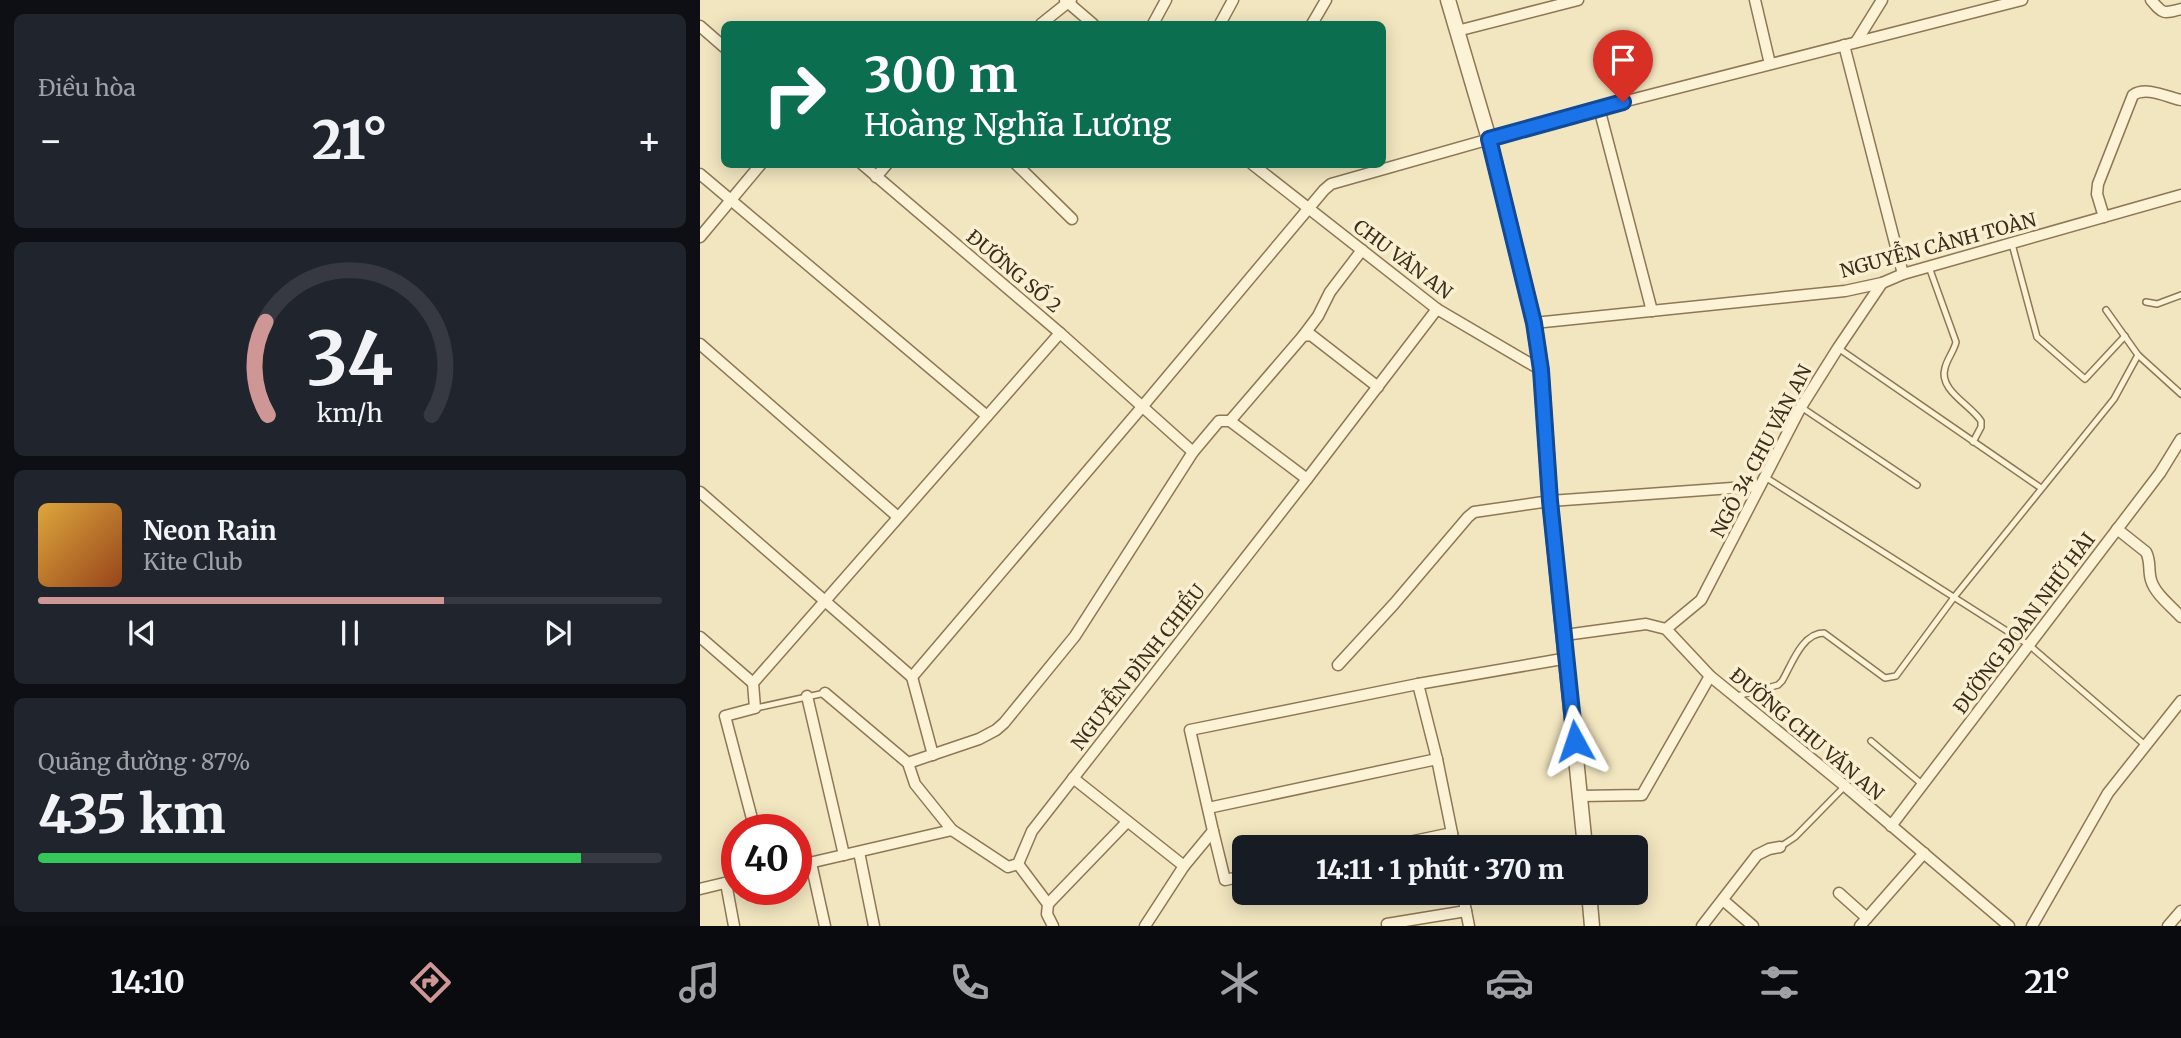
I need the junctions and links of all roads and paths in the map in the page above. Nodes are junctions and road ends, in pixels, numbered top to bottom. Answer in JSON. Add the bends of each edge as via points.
{"nodes":[{"id":1,"x":1166,"y":0,"type":"edge"},
{"id":2,"x":1233,"y":0,"type":"edge"},
{"id":3,"x":1326,"y":0,"type":"edge"},
{"id":4,"x":1448,"y":0,"type":"edge"},
{"id":5,"x":1578,"y":0,"type":"edge"},
{"id":6,"x":1755,"y":0,"type":"edge"},
{"id":7,"x":1881,"y":0,"type":"edge"},
{"id":8,"x":2022,"y":0,"type":"edge"},
{"id":9,"x":2151,"y":0,"type":"edge"},
{"id":10,"x":1068,"y":1,"type":"edge"},
{"id":11,"x":1987,"y":4,"type":"edge"},
{"id":12,"x":2181,"y":9,"type":"edge"},
{"id":13,"x":1045,"y":21,"type":"edge"},
{"id":14,"x":1090,"y":21,"type":"edge"},
{"id":15,"x":1155,"y":21,"type":"edge"},
{"id":16,"x":1222,"y":21,"type":"edge"},
{"id":17,"x":1314,"y":21,"type":"edge"},
{"id":18,"x":700,"y":26,"type":"edge"},
{"id":19,"x":1457,"y":31,"type":"junction"},
{"id":20,"x":1850,"y":43,"type":"junction"},
{"id":21,"x":721,"y":44,"type":"edge"},
{"id":22,"x":1770,"y":64,"type":"junction"},
{"id":23,"x":2181,"y":100,"type":"edge"},
{"id":24,"x":1599,"y":108,"type":"junction"},
{"id":25,"x":1489,"y":139,"type":"junction"},
{"id":26,"x":1386,"y":167,"type":"edge"},
{"id":27,"x":758,"y":168,"type":"edge"},
{"id":28,"x":866,"y":168,"type":"edge"},
{"id":29,"x":884,"y":168,"type":"edge"},
{"id":30,"x":1020,"y":168,"type":"edge"},
{"id":31,"x":1257,"y":168,"type":"edge"},
{"id":32,"x":1383,"y":168,"type":"edge"},
{"id":33,"x":700,"y":174,"type":"edge"},
{"id":34,"x":876,"y":177,"type":"junction"},
{"id":35,"x":2181,"y":195,"type":"edge"},
{"id":36,"x":730,"y":200,"type":"junction"},
{"id":37,"x":1308,"y":208,"type":"junction"},
{"id":38,"x":2104,"y":217,"type":"junction"},
{"id":39,"x":1072,"y":219,"type":"dead end"},
{"id":40,"x":700,"y":237,"type":"edge"},
{"id":41,"x":2012,"y":244,"type":"junction"},
{"id":42,"x":1362,"y":250,"type":"junction"},
{"id":43,"x":1929,"y":267,"type":"junction"},
{"id":44,"x":1903,"y":274,"type":"junction"},
{"id":45,"x":1882,"y":283,"type":"junction"},
{"id":46,"x":2181,"y":295,"type":"edge"},
{"id":47,"x":2146,"y":302,"type":"dead end"},
{"id":48,"x":1437,"y":309,"type":"junction"},
{"id":49,"x":2106,"y":310,"type":"dead end"},
{"id":50,"x":1652,"y":311,"type":"junction"},
{"id":51,"x":1534,"y":323,"type":"junction"},
{"id":52,"x":1060,"y":333,"type":"junction"},
{"id":53,"x":1303,"y":336,"type":"junction"},
{"id":54,"x":2125,"y":336,"type":"junction"},
{"id":55,"x":700,"y":344,"type":"edge"},
{"id":56,"x":1838,"y":348,"type":"junction"},
{"id":57,"x":2138,"y":355,"type":"junction"},
{"id":58,"x":1541,"y":370,"type":"junction"},
{"id":59,"x":1378,"y":387,"type":"junction"},
{"id":60,"x":2181,"y":394,"type":"edge"},
{"id":61,"x":1142,"y":407,"type":"junction"},
{"id":62,"x":1801,"y":407,"type":"junction"},
{"id":63,"x":987,"y":416,"type":"junction"},
{"id":64,"x":1230,"y":421,"type":"junction"},
{"id":65,"x":2181,"y":439,"type":"edge"},
{"id":66,"x":1972,"y":442,"type":"junction"},
{"id":67,"x":1193,"y":452,"type":"junction"},
{"id":68,"x":1307,"y":479,"type":"junction"},
{"id":69,"x":1763,"y":482,"type":"junction"},
{"id":70,"x":1917,"y":485,"type":"dead end"},
{"id":71,"x":2041,"y":488,"type":"junction"},
{"id":72,"x":700,"y":492,"type":"edge"},
{"id":73,"x":1550,"y":501,"type":"junction"},
{"id":74,"x":898,"y":517,"type":"junction"},
{"id":75,"x":2117,"y":529,"type":"junction"},
{"id":76,"x":1955,"y":596,"type":"junction"},
{"id":77,"x":824,"y":601,"type":"junction"},
{"id":78,"x":2181,"y":617,"type":"edge"},
{"id":79,"x":1666,"y":629,"type":"junction"},
{"id":80,"x":1565,"y":635,"type":"junction"},
{"id":81,"x":700,"y":637,"type":"edge"},
{"id":82,"x":2029,"y":645,"type":"junction"},
{"id":83,"x":1567,"y":658,"type":"junction"},
{"id":84,"x":1338,"y":665,"type":"dead end"},
{"id":85,"x":1710,"y":676,"type":"junction"},
{"id":86,"x":912,"y":677,"type":"junction"},
{"id":87,"x":753,"y":683,"type":"junction"},
{"id":88,"x":1418,"y":684,"type":"junction"},
{"id":89,"x":825,"y":693,"type":"joint"},
{"id":90,"x":807,"y":696,"type":"junction"},
{"id":91,"x":1734,"y":696,"type":"junction"},
{"id":92,"x":2181,"y":701,"type":"edge"},
{"id":93,"x":755,"y":708,"type":"junction"},
{"id":94,"x":1871,"y":741,"type":"dead end"},
{"id":95,"x":2146,"y":746,"type":"junction"},
{"id":96,"x":933,"y":755,"type":"junction"},
{"id":97,"x":1437,"y":759,"type":"junction"},
{"id":98,"x":908,"y":763,"type":"junction"},
{"id":99,"x":1073,"y":778,"type":"junction"},
{"id":100,"x":1923,"y":785,"type":"junction"},
{"id":101,"x":1845,"y":786,"type":"junction"},
{"id":102,"x":1580,"y":796,"type":"junction"},
{"id":103,"x":1208,"y":808,"type":"junction"},
{"id":104,"x":751,"y":814,"type":"edge"},
{"id":105,"x":1127,"y":822,"type":"junction"},
{"id":106,"x":1891,"y":826,"type":"junction"},
{"id":107,"x":952,"y":830,"type":"junction"},
{"id":108,"x":1213,"y":831,"type":"junction"},
{"id":109,"x":1452,"y":833,"type":"joint"},
{"id":110,"x":1442,"y":835,"type":"edge"},
{"id":111,"x":1584,"y":835,"type":"edge"},
{"id":112,"x":1780,"y":847,"type":"joint"},
{"id":113,"x":859,"y":852,"type":"junction"},
{"id":114,"x":1924,"y":853,"type":"junction"},
{"id":115,"x":844,"y":855,"type":"junction"},
{"id":116,"x":812,"y":863,"type":"edge"},
{"id":117,"x":1018,"y":864,"type":"junction"},
{"id":118,"x":1184,"y":866,"type":"junction"},
{"id":119,"x":812,"y":868,"type":"edge"},
{"id":120,"x":1232,"y":879,"type":"edge"},
{"id":121,"x":721,"y":883,"type":"edge"},
{"id":122,"x":700,"y":888,"type":"edge"},
{"id":123,"x":1839,"y":893,"type":"dead end"},
{"id":124,"x":1723,"y":900,"type":"junction"},
{"id":125,"x":1048,"y":904,"type":"junction"},
{"id":126,"x":733,"y":905,"type":"edge"},
{"id":127,"x":1465,"y":905,"type":"edge"},
{"id":128,"x":1590,"y":905,"type":"edge"},
{"id":129,"x":1466,"y":911,"type":"junction"},
{"id":130,"x":2181,"y":911,"type":"edge"},
{"id":131,"x":1864,"y":922,"type":"edge"},
{"id":132,"x":1387,"y":924,"type":"edge"},
{"id":133,"x":734,"y":926,"type":"edge"},
{"id":134,"x":825,"y":926,"type":"edge"},
{"id":135,"x":874,"y":926,"type":"edge"},
{"id":136,"x":1053,"y":926,"type":"edge"},
{"id":137,"x":1145,"y":926,"type":"edge"},
{"id":138,"x":1469,"y":926,"type":"edge"},
{"id":139,"x":1592,"y":926,"type":"edge"},
{"id":140,"x":1702,"y":926,"type":"edge"},
{"id":141,"x":1753,"y":926,"type":"edge"},
{"id":142,"x":2009,"y":926,"type":"edge"},
{"id":143,"x":2032,"y":926,"type":"edge"},
{"id":144,"x":2168,"y":926,"type":"edge"}],
"edges":[{"from":1,"to":15,"type":"street"},
{"from":2,"to":16,"type":"street"},
{"from":3,"to":17,"type":"street"},
{"from":4,"to":19,"type":"street"},
{"from":5,"to":19,"type":"street"},
{"from":6,"to":22,"type":"street"},
{"from":7,"to":20,"type":"street"},
{"from":8,"to":11,"type":"street"},
{"from":9,"to":12,"type":"street","via":[[2161,12]]},
{"from":10,"to":13,"type":"street"},
{"from":10,"to":14,"type":"street"},
{"from":11,"to":20,"type":"street"},
{"from":18,"to":21,"type":"street"},
{"from":19,"to":25,"type":"street"},
{"from":20,"to":22,"type":"street"},
{"from":20,"to":44,"type":"street"},
{"from":22,"to":24,"type":"street"},
{"from":23,"to":38,"type":"street","via":[[2140,91],[2133,94],[2098,184]]},
{"from":24,"to":25,"type":"street"},
{"from":24,"to":50,"type":"street"},
{"from":25,"to":26,"type":"street"},
{"from":25,"to":51,"type":"street"},
{"from":27,"to":36,"type":"street"},
{"from":28,"to":34,"type":"street","name":"ĐƯỜNG SỐ 2"},
{"from":29,"to":34,"type":"street"},
{"from":30,"to":39,"type":"street"},
{"from":31,"to":37,"type":"street","name":"CHU VĂN AN"},
{"from":32,"to":37,"type":"street","via":[[1339,180]]},
{"from":33,"to":36,"type":"street"},
{"from":34,"to":52,"type":"street","name":"ĐƯỜNG SỐ 2"},
{"from":35,"to":38,"type":"street","name":"NGUYỄN CẢNH TOÀN"},
{"from":36,"to":40,"type":"street"},
{"from":36,"to":63,"type":"street"},
{"from":37,"to":42,"type":"street","name":"CHU VĂN AN"},
{"from":37,"to":61,"type":"street"},
{"from":38,"to":41,"type":"street","name":"NGUYỄN CẢNH TOÀN"},
{"from":41,"to":43,"type":"street","name":"NGUYỄN CẢNH TOÀN"},
{"from":41,"to":54,"type":"lane","via":[[2037,337],[2085,379]]},
{"from":42,"to":48,"type":"street","name":"CHU VĂN AN"},
{"from":42,"to":53,"type":"street"},
{"from":43,"to":44,"type":"street","name":"NGUYỄN CẢNH TOÀN"},
{"from":43,"to":66,"type":"lane","via":[[1956,342],[1945,378],[1981,421]]},
{"from":44,"to":45,"type":"street","name":"NGUYỄN CẢNH TOÀN"},
{"from":45,"to":50,"type":"street","name":"NGUYỄN CẢNH TOÀN"},
{"from":45,"to":56,"type":"street","name":"NGÕ 34 CHU VĂN AN"},
{"from":46,"to":47,"type":"lane","via":[[2157,304]]},
{"from":48,"to":58,"type":"street","name":"CHU VĂN AN"},
{"from":48,"to":59,"type":"street","name":"NGUYỄN ĐÌNH CHIỂU"},
{"from":49,"to":54,"type":"lane"},
{"from":50,"to":51,"type":"street","name":"NGUYỄN CẢNH TOÀN"},
{"from":51,"to":58,"type":"street"},
{"from":52,"to":61,"type":"street","name":"ĐƯỜNG SỐ 2"},
{"from":52,"to":63,"type":"street"},
{"from":53,"to":59,"type":"street","via":[[1311,335]]},
{"from":53,"to":64,"type":"street"},
{"from":54,"to":57,"type":"lane"},
{"from":55,"to":74,"type":"street"},
{"from":56,"to":62,"type":"street","name":"NGÕ 34 CHU VĂN AN"},
{"from":56,"to":66,"type":"lane"},
{"from":57,"to":60,"type":"lane"},
{"from":57,"to":71,"type":"lane","via":[[2114,399]]},
{"from":58,"to":73,"type":"street"},
{"from":59,"to":68,"type":"street","name":"NGUYỄN ĐÌNH CHIỂU"},
{"from":61,"to":67,"type":"street","name":"ĐƯỜNG SỐ 2"},
{"from":61,"to":86,"type":"street"},
{"from":62,"to":69,"type":"street","name":"NGÕ 34 CHU VĂN AN"},
{"from":62,"to":70,"type":"lane"},
{"from":63,"to":74,"type":"street"},
{"from":64,"to":67,"type":"street","via":[[1219,421]]},
{"from":64,"to":68,"type":"street"},
{"from":65,"to":75,"type":"street","name":"ĐƯỜNG ĐOÀN NHỮ HÀI"},
{"from":66,"to":71,"type":"lane"},
{"from":67,"to":96,"type":"street","via":[[1076,636],[1004,723],[988,735]]},
{"from":68,"to":99,"type":"street","name":"NGUYỄN ĐÌNH CHIỂU"},
{"from":69,"to":73,"type":"street"},
{"from":69,"to":76,"type":"lane"},
{"from":69,"to":79,"type":"street","name":"NGÕ 34 CHU VĂN AN","via":[[1701,600]]},
{"from":71,"to":76,"type":"lane"},
{"from":72,"to":77,"type":"street"},
{"from":73,"to":80,"type":"street"},
{"from":73,"to":84,"type":"street","via":[[1480,510],[1468,517]]},
{"from":74,"to":77,"type":"street"},
{"from":75,"to":78,"type":"street","via":[[2149,556],[2155,589]]},
{"from":75,"to":82,"type":"street","name":"ĐƯỜNG ĐOÀN NHỮ HÀI"},
{"from":76,"to":82,"type":"lane"},
{"from":76,"to":91,"type":"lane","via":[[1894,678],[1885,678],[1820,633],[1804,643],[1778,685]]},
{"from":77,"to":86,"type":"street"},
{"from":77,"to":87,"type":"street"},
{"from":79,"to":80,"type":"street","via":[[1646,624]]},
{"from":79,"to":85,"type":"street","name":"ĐƯỜNG CHU VĂN AN"},
{"from":80,"to":83,"type":"street"},
{"from":81,"to":87,"type":"street"},
{"from":82,"to":95,"type":"lane"},
{"from":82,"to":100,"type":"street","name":"ĐƯỜNG ĐOÀN NHỮ HÀI"},
{"from":83,"to":88,"type":"street"},
{"from":83,"to":102,"type":"street"},
{"from":85,"to":91,"type":"street","name":"ĐƯỜNG CHU VĂN AN"},
{"from":85,"to":102,"type":"street","via":[[1642,794]]},
{"from":86,"to":96,"type":"street"},
{"from":87,"to":93,"type":"street"},
{"from":88,"to":97,"type":"street"},
{"from":88,"to":103,"type":"street","via":[[1190,730]]},
{"from":89,"to":90,"type":"lane"},
{"from":89,"to":98,"type":"street"},
{"from":90,"to":93,"type":"lane"},
{"from":90,"to":115,"type":"street"},
{"from":91,"to":101,"type":"street","name":"ĐƯỜNG CHU VĂN AN"},
{"from":92,"to":95,"type":"street"},
{"from":93,"to":104,"type":"street","via":[[725,716]]},
{"from":94,"to":100,"type":"lane"},
{"from":95,"to":143,"type":"street","via":[[2108,793]]},
{"from":96,"to":98,"type":"street"},
{"from":97,"to":103,"type":"street"},
{"from":97,"to":109,"type":"street"},
{"from":98,"to":107,"type":"street","via":[[915,784]]},
{"from":99,"to":105,"type":"street"},
{"from":99,"to":117,"type":"street","name":"NGUYỄN ĐÌNH CHIỂU","via":[[1032,831]]},
{"from":100,"to":106,"type":"street","name":"ĐƯỜNG ĐOÀN NHỮ HÀI"},
{"from":101,"to":106,"type":"street","name":"ĐƯỜNG CHU VĂN AN"},
{"from":101,"to":112,"type":"lane"},
{"from":102,"to":111,"type":"street"},
{"from":103,"to":108,"type":"street"},
{"from":105,"to":118,"type":"street"},
{"from":105,"to":125,"type":"street"},
{"from":106,"to":114,"type":"street","name":"ĐƯỜNG CHU VĂN AN"},
{"from":107,"to":113,"type":"street"},
{"from":107,"to":117,"type":"street","via":[[1008,867]]},
{"from":108,"to":118,"type":"street"},
{"from":108,"to":120,"type":"street","via":[[1225,880]]},
{"from":109,"to":110,"type":"street"},
{"from":112,"to":124,"type":"street","via":[[1757,855]]},
{"from":113,"to":115,"type":"street"},
{"from":113,"to":135,"type":"street"},
{"from":114,"to":131,"type":"street"},
{"from":114,"to":142,"type":"street","name":"ĐƯỜNG CHU VĂN AN"},
{"from":115,"to":116,"type":"street"},
{"from":117,"to":125,"type":"street"},
{"from":118,"to":137,"type":"street"},
{"from":119,"to":134,"type":"street"},
{"from":121,"to":122,"type":"street"},
{"from":123,"to":131,"type":"street"},
{"from":124,"to":140,"type":"street"},
{"from":124,"to":141,"type":"street"},
{"from":125,"to":136,"type":"street","via":[[1046,914]]},
{"from":126,"to":133,"type":"street"},
{"from":127,"to":129,"type":"street"},
{"from":128,"to":139,"type":"street"},
{"from":129,"to":132,"type":"street"},
{"from":129,"to":138,"type":"street"},
{"from":130,"to":144,"type":"street"}]}
